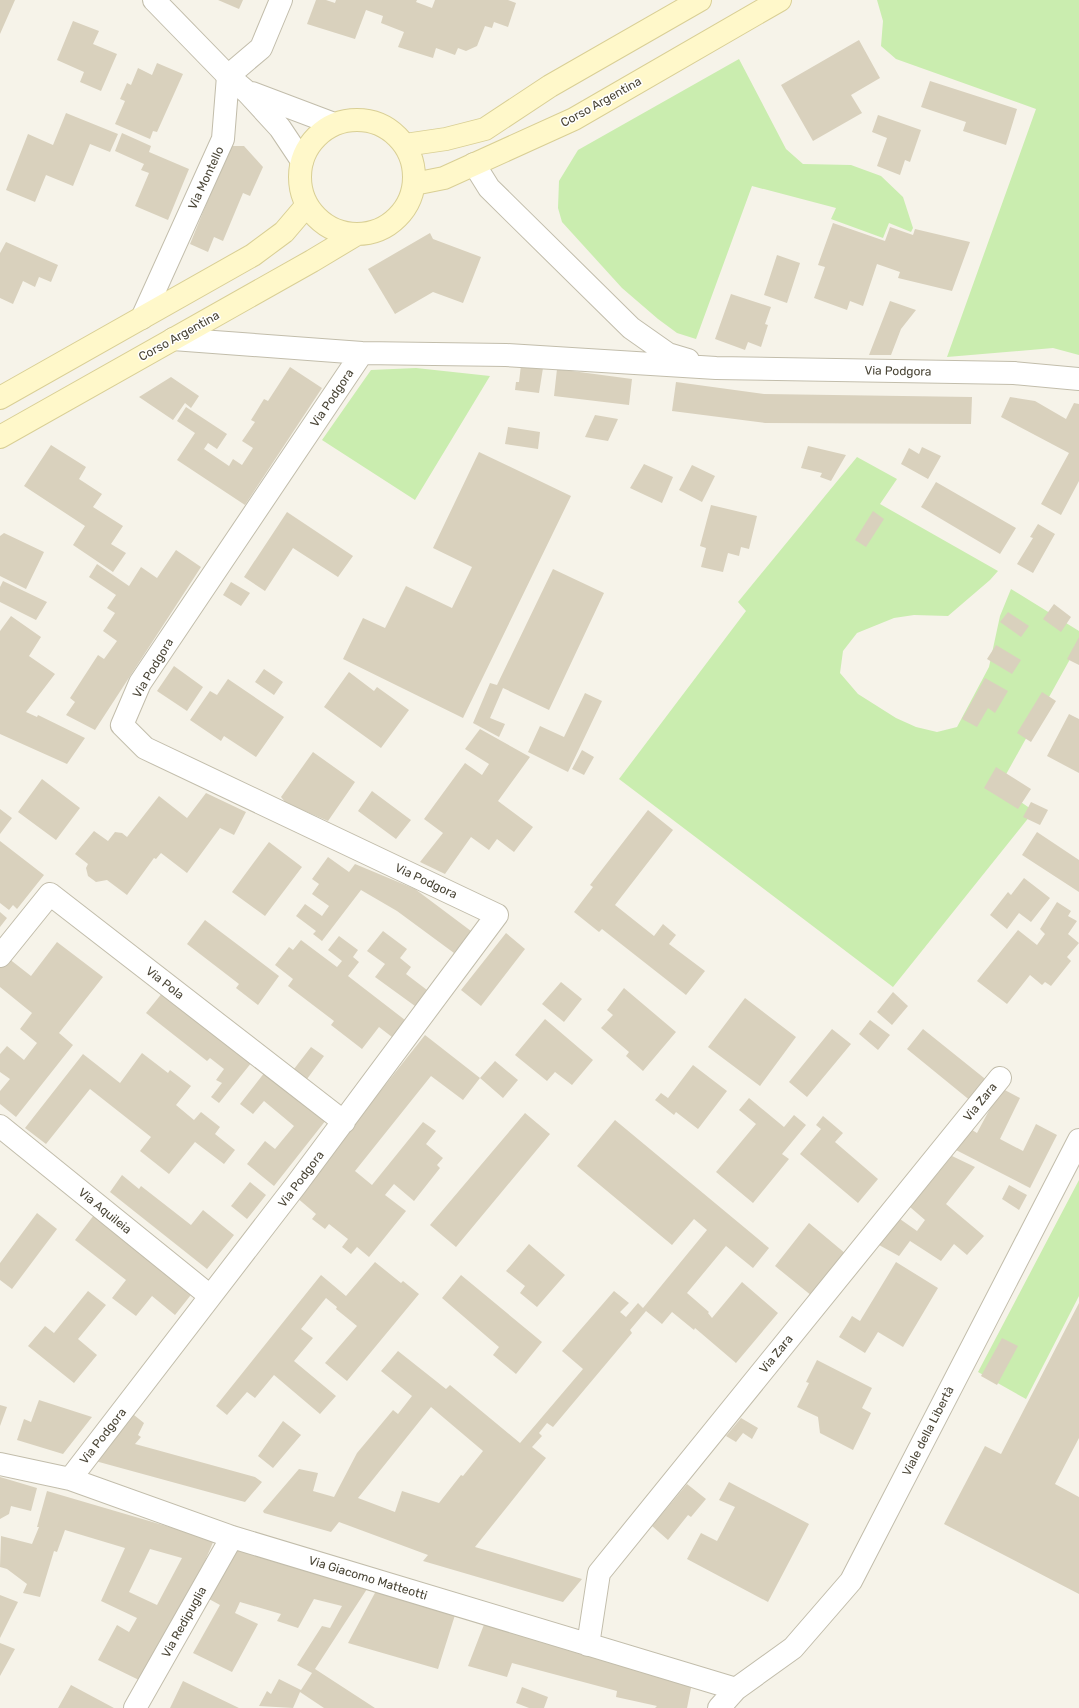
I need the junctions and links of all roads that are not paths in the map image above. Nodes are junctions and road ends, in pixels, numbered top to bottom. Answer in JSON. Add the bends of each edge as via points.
{"nodes":[{"id":1,"x":281,"y":0,"type":"edge"},
{"id":2,"x":700,"y":0,"type":"edge"},
{"id":3,"x":780,"y":0,"type":"edge"},
{"id":4,"x":157,"y":4,"type":"edge"},
{"id":5,"x":228,"y":76,"type":"junction"},
{"id":6,"x":247,"y":92,"type":"junction"},
{"id":7,"x":334,"y":124,"type":"junction"},
{"id":8,"x":406,"y":145,"type":"junction"},
{"id":9,"x":302,"y":161,"type":"junction"},
{"id":10,"x":474,"y":164,"type":"junction"},
{"id":11,"x":414,"y":184,"type":"junction"},
{"id":12,"x":307,"y":205,"type":"junction"},
{"id":13,"x":357,"y":234,"type":"junction"},
{"id":14,"x":142,"y":318,"type":"junction"},
{"id":15,"x":173,"y":340,"type":"junction"},
{"id":16,"x":362,"y":353,"type":"junction"},
{"id":17,"x":716,"y":368,"type":"junction"},
{"id":18,"x":1079,"y":379,"type":"edge"},
{"id":19,"x":0,"y":398,"type":"edge"},
{"id":20,"x":0,"y":437,"type":"edge"},
{"id":21,"x":0,"y":956,"type":"edge"},
{"id":22,"x":1000,"y":1078,"type":"dead end"},
{"id":23,"x":344,"y":1122,"type":"junction"},
{"id":24,"x":0,"y":1126,"type":"edge"},
{"id":25,"x":1079,"y":1140,"type":"edge"},
{"id":26,"x":210,"y":1296,"type":"junction"},
{"id":27,"x":0,"y":1464,"type":"edge"},
{"id":28,"x":70,"y":1479,"type":"junction"},
{"id":29,"x":232,"y":1537,"type":"junction"},
{"id":30,"x":588,"y":1644,"type":"junction"},
{"id":31,"x":736,"y":1689,"type":"junction"},
{"id":32,"x":135,"y":1708,"type":"edge"},
{"id":33,"x":719,"y":1708,"type":"edge"}],
"edges":[{"from":1,"to":5,"type":"street","via":[[261,48]]},
{"from":2,"to":8,"type":"main road","via":[[550,86],[485,129],[446,139]]},
{"from":3,"to":10,"type":"main road","name":"Corso Argentina","via":[[574,118]]},
{"from":4,"to":5,"type":"street"},
{"from":5,"to":6,"type":"street"},
{"from":5,"to":14,"type":"street","name":"Via Montello","via":[[223,139]]},
{"from":6,"to":7,"type":"street"},
{"from":6,"to":9,"type":"street","via":[[280,128]]},
{"from":7,"to":8,"type":"main road","via":[[352,119],[377,122]]},
{"from":7,"to":9,"type":"main road","via":[[318,134],[307,147]]},
{"from":8,"to":11,"type":"main road","via":[[413,165]]},
{"from":9,"to":12,"type":"main road","via":[[300,175]]},
{"from":10,"to":11,"type":"main road","name":"Corso Argentina","via":[[444,178]]},
{"from":10,"to":17,"type":"street","name":"Via Podgora","via":[[489,188],[631,328],[668,354]]},
{"from":11,"to":13,"type":"main road","via":[[405,210],[396,219],[372,232]]},
{"from":12,"to":13,"type":"main road","via":[[322,222],[333,229]]},
{"from":12,"to":14,"type":"main road","via":[[284,232],[253,255]]},
{"from":13,"to":15,"type":"main road","name":"Corso Argentina"},
{"from":14,"to":19,"type":"main road"},
{"from":15,"to":16,"type":"street","name":"Via Podgora"},
{"from":15,"to":20,"type":"main road","name":"Corso Argentina"},
{"from":16,"to":17,"type":"street","name":"Via Podgora","via":[[506,355]]},
{"from":16,"to":23,"type":"street","name":"Via Podgora","via":[[140,684],[122,725],[145,748],[497,915]]},
{"from":17,"to":18,"type":"street","name":"Via Podgora","via":[[1014,373]]},
{"from":21,"to":23,"type":"street","name":"Via Pola","via":[[50,894]]},
{"from":22,"to":30,"type":"street","name":"Via Zara","via":[[599,1573]]},
{"from":23,"to":26,"type":"street","name":"Via Podgora"},
{"from":24,"to":26,"type":"street","name":"Via Aquileia"},
{"from":25,"to":31,"type":"street","name":"Viale della Libertà","via":[[851,1581],[793,1648]]},
{"from":26,"to":28,"type":"street","name":"Via Podgora"},
{"from":27,"to":28,"type":"street","name":"Via Giacomo Matteotti"},
{"from":28,"to":29,"type":"street","name":"Via Giacomo Matteotti"},
{"from":29,"to":30,"type":"street","name":"Via Giacomo Matteotti"},
{"from":29,"to":32,"type":"street","name":"Via Redipuglia"},
{"from":30,"to":31,"type":"street","name":"Via Giacomo Matteotti"},
{"from":31,"to":33,"type":"street","name":"Viale della Libertà"}]}
